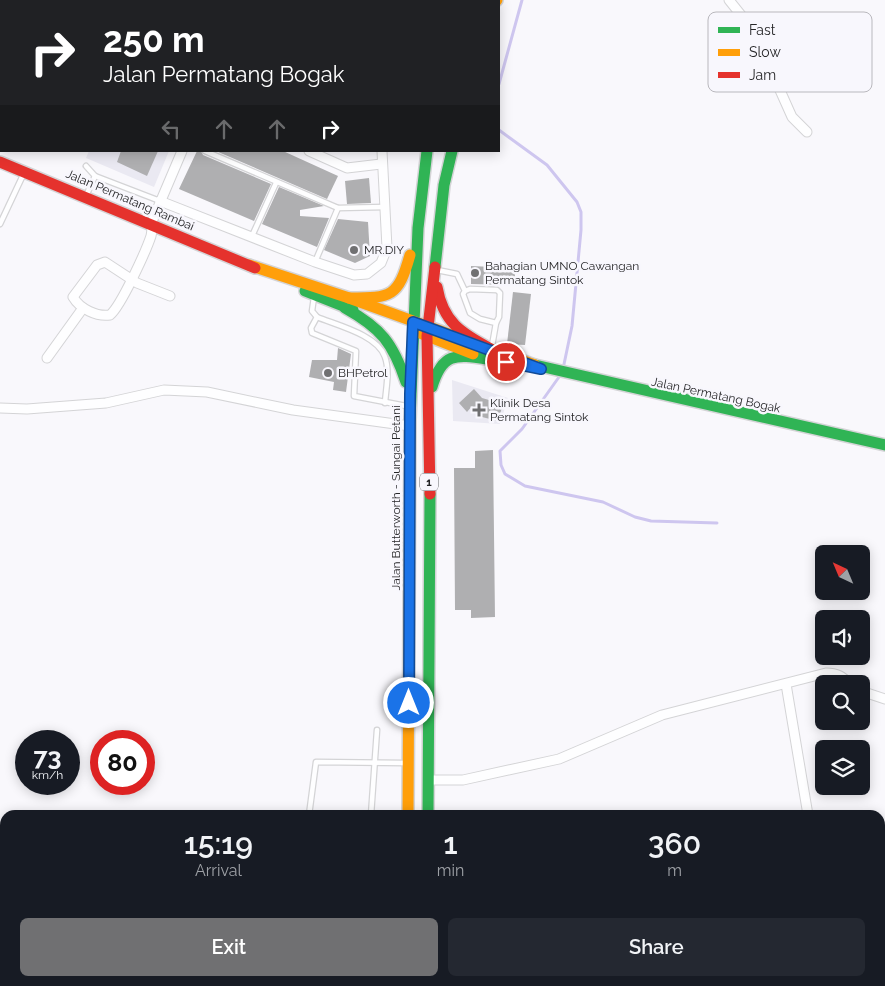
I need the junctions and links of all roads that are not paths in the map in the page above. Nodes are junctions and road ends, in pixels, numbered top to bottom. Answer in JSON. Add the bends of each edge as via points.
{"nodes":[{"id":1,"x":729,"y":0,"type":"edge"},
{"id":2,"x":739,"y":12,"type":"edge"},
{"id":3,"x":781,"y":92,"type":"edge"},
{"id":4,"x":807,"y":132,"type":"dead end"},
{"id":5,"x":182,"y":152,"type":"edge"},
{"id":6,"x":207,"y":152,"type":"edge"},
{"id":7,"x":311,"y":152,"type":"edge"},
{"id":8,"x":382,"y":152,"type":"edge"},
{"id":9,"x":427,"y":152,"type":"edge"},
{"id":10,"x":452,"y":152,"type":"edge"},
{"id":11,"x":0,"y":162,"type":"edge"},
{"id":12,"x":381,"y":164,"type":"junction"},
{"id":13,"x":86,"y":166,"type":"dead end"},
{"id":14,"x":25,"y":172,"type":"junction"},
{"id":15,"x":95,"y":176,"type":"junction"},
{"id":16,"x":276,"y":183,"type":"junction"},
{"id":17,"x":86,"y":196,"type":"junction"},
{"id":18,"x":160,"y":201,"type":"junction"},
{"id":19,"x":385,"y":207,"type":"junction"},
{"id":20,"x":338,"y":208,"type":"junction"},
{"id":21,"x":0,"y":224,"type":"edge"},
{"id":22,"x":151,"y":224,"type":"junction"},
{"id":23,"x":418,"y":228,"type":"junction"},
{"id":24,"x":251,"y":238,"type":"junction"},
{"id":25,"x":315,"y":262,"type":"junction"},
{"id":26,"x":249,"y":265,"type":"junction"},
{"id":27,"x":436,"y":270,"type":"junction"},
{"id":28,"x":131,"y":277,"type":"junction"},
{"id":29,"x":465,"y":291,"type":"junction"},
{"id":30,"x":315,"y":295,"type":"junction"},
{"id":31,"x":170,"y":296,"type":"dead end"},
{"id":32,"x":347,"y":303,"type":"junction"},
{"id":33,"x":83,"y":308,"type":"junction"},
{"id":34,"x":317,"y":317,"type":"junction"},
{"id":35,"x":496,"y":323,"type":"junction"},
{"id":36,"x":413,"y":327,"type":"junction"},
{"id":37,"x":427,"y":332,"type":"junction"},
{"id":38,"x":489,"y":354,"type":"junction"},
{"id":39,"x":47,"y":358,"type":"dead end"},
{"id":40,"x":410,"y":394,"type":"junction"},
{"id":41,"x":385,"y":403,"type":"junction"},
{"id":42,"x":410,"y":407,"type":"junction"},
{"id":43,"x":0,"y":408,"type":"edge"},
{"id":44,"x":428,"y":408,"type":"junction"},
{"id":45,"x":410,"y":426,"type":"junction"},
{"id":46,"x":885,"y":445,"type":"edge"},
{"id":47,"x":825,"y":675,"type":"edge"},
{"id":48,"x":838,"y":675,"type":"edge"},
{"id":49,"x":815,"y":677,"type":"edge"},
{"id":50,"x":786,"y":684,"type":"junction"},
{"id":51,"x":870,"y":694,"type":"edge"},
{"id":52,"x":885,"y":699,"type":"edge"},
{"id":53,"x":378,"y":730,"type":"dead end"},
{"id":54,"x":375,"y":762,"type":"junction"},
{"id":55,"x":409,"y":763,"type":"junction"},
{"id":56,"x":435,"y":780,"type":"junction"},
{"id":57,"x":310,"y":810,"type":"edge"},
{"id":58,"x":371,"y":810,"type":"edge"},
{"id":59,"x":408,"y":810,"type":"edge"},
{"id":60,"x":429,"y":810,"type":"edge"},
{"id":61,"x":807,"y":810,"type":"edge"}],
"edges":[{"from":1,"to":2,"type":"street"},
{"from":3,"to":4,"type":"street","via":[[792,117]]},
{"from":5,"to":18,"type":"street"},
{"from":6,"to":16,"type":"lane"},
{"from":7,"to":12,"type":"street","via":[[347,168]]},
{"from":8,"to":12,"type":"street"},
{"from":9,"to":23,"type":"main road","name":"Jalan Butterworth - Sungai Petani","number":"1"},
{"from":10,"to":27,"type":"main road","number":"1","via":[[444,185]]},
{"from":11,"to":14,"type":"main road","name":"Jalan Permatang Rambai"},
{"from":12,"to":19,"type":"street"},
{"from":13,"to":15,"type":"lane"},
{"from":14,"to":17,"type":"main road","name":"Jalan Permatang Rambai"},
{"from":14,"to":21,"type":"lane"},
{"from":15,"to":17,"type":"lane"},
{"from":15,"to":18,"type":"lane"},
{"from":16,"to":20,"type":"lane"},
{"from":16,"to":24,"type":"lane"},
{"from":17,"to":22,"type":"main road","name":"Jalan Permatang Rambai"},
{"from":18,"to":22,"type":"street"},
{"from":18,"to":24,"type":"street"},
{"from":19,"to":20,"type":"lane"},
{"from":19,"to":25,"type":"street","via":[[387,248],[381,263],[367,274],[354,275]]},
{"from":20,"to":25,"type":"lane"},
{"from":22,"to":26,"type":"main road","name":"Jalan Permatang Rambai"},
{"from":22,"to":28,"type":"street","via":[[152,234]]},
{"from":23,"to":32,"type":"main road","via":[[399,288],[380,298]]},
{"from":23,"to":36,"type":"main road","name":"Jalan Butterworth - Sungai Petani","number":"1"},
{"from":24,"to":25,"type":"street"},
{"from":26,"to":30,"type":"main road","name":"Jalan Permatang Rambai"},
{"from":26,"to":32,"type":"main road","name":"Jalan Permatang Rambai"},
{"from":27,"to":29,"type":"lane","via":[[457,274]]},
{"from":27,"to":37,"type":"main road","number":"1"},
{"from":27,"to":38,"type":"main road","via":[[439,298],[453,326]]},
{"from":28,"to":31,"type":"street","via":[[137,283]]},
{"from":28,"to":33,"type":"street","via":[[110,315],[98,315]]},
{"from":28,"to":33,"type":"street","via":[[101,262],[74,294],[75,301]]},
{"from":29,"to":35,"type":"lane","via":[[463,294],[470,313]]},
{"from":29,"to":35,"type":"lane","via":[[497,290],[500,293]]},
{"from":30,"to":32,"type":"main road","name":"Jalan Permatang Rambai"},
{"from":30,"to":34,"type":"lane","via":[[312,311]]},
{"from":32,"to":36,"type":"main road","name":"Jalan Permatang Rambai"},
{"from":32,"to":40,"type":"main road","via":[[392,343]]},
{"from":33,"to":39,"type":"street"},
{"from":34,"to":41,"type":"lane","via":[[372,340],[380,347],[387,367]]},
{"from":34,"to":41,"type":"lane","via":[[312,333],[356,351],[354,396]]},
{"from":35,"to":38,"type":"lane"},
{"from":36,"to":37,"type":"main road","name":"Jalan Permatang Rambai"},
{"from":36,"to":40,"type":"main road","name":"Jalan Butterworth - Sungai Petani","number":"1"},
{"from":37,"to":38,"type":"main road","name":"Jalan Permatang Bogak"},
{"from":37,"to":44,"type":"main road","number":"1"},
{"from":38,"to":44,"type":"main road","via":[[458,355],[442,362],[436,369]]},
{"from":38,"to":46,"type":"main road","name":"Jalan Permatang Bogak","via":[[568,376]]},
{"from":40,"to":42,"type":"main road","name":"Jalan Butterworth - Sungai Petani","number":"1"},
{"from":41,"to":42,"type":"lane"},
{"from":42,"to":45,"type":"main road","name":"Jalan Butterworth - Sungai Petani","number":"1"},
{"from":43,"to":45,"type":"street","via":[[106,403],[164,390],[207,392],[293,410]]},
{"from":44,"to":56,"type":"main road","number":"1"},
{"from":45,"to":55,"type":"main road","name":"Jalan Butterworth - Sungai Petani","number":"1"},
{"from":47,"to":48,"type":"street"},
{"from":49,"to":50,"type":"street"},
{"from":50,"to":56,"type":"street","via":[[662,715],[558,759],[463,780]]},
{"from":50,"to":61,"type":"street"},
{"from":51,"to":52,"type":"street"},
{"from":53,"to":54,"type":"lane"},
{"from":54,"to":55,"type":"lane"},
{"from":54,"to":57,"type":"lane","via":[[316,762]]},
{"from":54,"to":58,"type":"lane"},
{"from":55,"to":59,"type":"main road","name":"Jalan Butterworth - Sungai Petani","number":"1"},
{"from":56,"to":60,"type":"main road","number":"1"}]}
